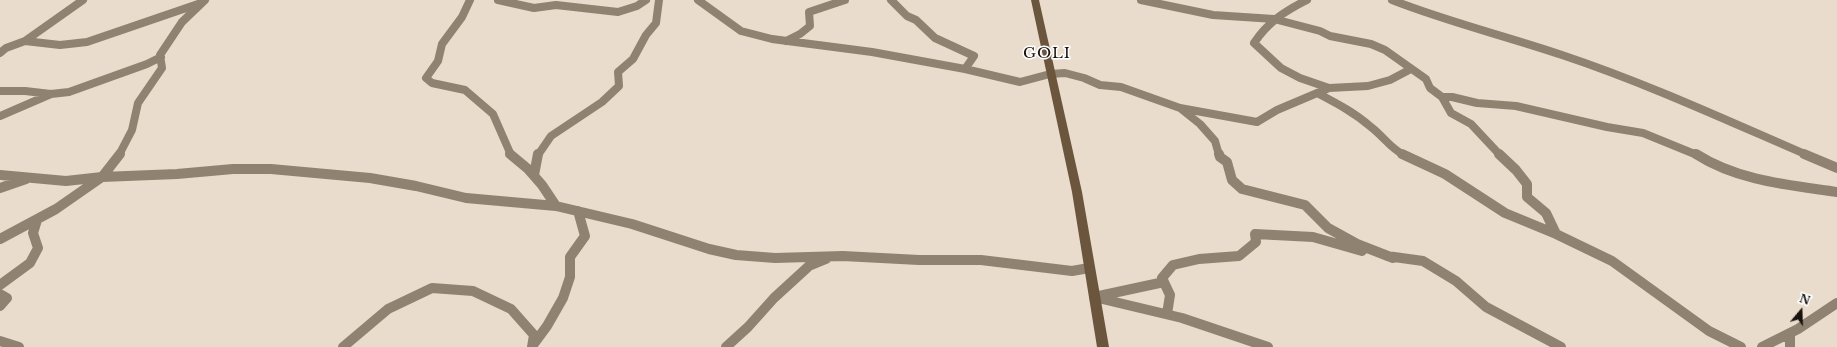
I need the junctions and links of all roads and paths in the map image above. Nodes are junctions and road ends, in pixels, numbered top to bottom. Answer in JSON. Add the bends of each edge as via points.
{"nodes":[{"id":1,"x":83,"y":0,"type":"edge"},
{"id":2,"x":470,"y":0,"type":"edge"},
{"id":3,"x":498,"y":0,"type":"edge"},
{"id":4,"x":646,"y":0,"type":"edge"},
{"id":5,"x":659,"y":0,"type":"edge"},
{"id":6,"x":698,"y":0,"type":"edge"},
{"id":7,"x":845,"y":0,"type":"edge"},
{"id":8,"x":891,"y":0,"type":"edge"},
{"id":9,"x":1035,"y":0,"type":"edge"},
{"id":10,"x":1141,"y":0,"type":"edge"},
{"id":11,"x":1307,"y":0,"type":"edge"},
{"id":12,"x":1392,"y":0,"type":"edge"},
{"id":13,"x":205,"y":1,"type":"edge"},
{"id":14,"x":1274,"y":19,"type":"junction"},
{"id":15,"x":25,"y":41,"type":"junction"},
{"id":16,"x":786,"y":41,"type":"junction"},
{"id":17,"x":0,"y":53,"type":"edge"},
{"id":18,"x":161,"y":57,"type":"junction"},
{"id":19,"x":965,"y":69,"type":"junction"},
{"id":20,"x":1411,"y":69,"type":"junction"},
{"id":21,"x":1050,"y":74,"type":"junction"},
{"id":22,"x":1329,"y":88,"type":"junction"},
{"id":23,"x":0,"y":92,"type":"edge"},
{"id":24,"x":51,"y":94,"type":"junction"},
{"id":25,"x":1319,"y":94,"type":"junction"},
{"id":26,"x":1442,"y":97,"type":"junction"},
{"id":27,"x":1180,"y":108,"type":"junction"},
{"id":28,"x":0,"y":116,"type":"edge"},
{"id":29,"x":1837,"y":168,"type":"edge"},
{"id":30,"x":0,"y":175,"type":"edge"},
{"id":31,"x":534,"y":176,"type":"junction"},
{"id":32,"x":102,"y":177,"type":"junction"},
{"id":33,"x":29,"y":178,"type":"junction"},
{"id":34,"x":0,"y":188,"type":"edge"},
{"id":35,"x":1837,"y":192,"type":"edge"},
{"id":36,"x":556,"y":206,"type":"junction"},
{"id":37,"x":578,"y":211,"type":"junction"},
{"id":38,"x":37,"y":220,"type":"junction"},
{"id":39,"x":1556,"y":234,"type":"junction"},
{"id":40,"x":0,"y":239,"type":"edge"},
{"id":41,"x":832,"y":257,"type":"junction"},
{"id":42,"x":1392,"y":258,"type":"junction"},
{"id":43,"x":1089,"y":268,"type":"junction"},
{"id":44,"x":1164,"y":282,"type":"junction"},
{"id":45,"x":0,"y":285,"type":"edge"},
{"id":46,"x":0,"y":294,"type":"edge"},
{"id":47,"x":1094,"y":297,"type":"junction"},
{"id":48,"x":1837,"y":303,"type":"edge"},
{"id":49,"x":0,"y":306,"type":"edge"},
{"id":50,"x":1167,"y":314,"type":"junction"},
{"id":51,"x":1790,"y":334,"type":"junction"},
{"id":52,"x":0,"y":341,"type":"edge"},
{"id":53,"x":532,"y":346,"type":"edge"},
{"id":54,"x":19,"y":347,"type":"edge"},
{"id":55,"x":343,"y":347,"type":"edge"},
{"id":56,"x":726,"y":347,"type":"edge"},
{"id":57,"x":1102,"y":347,"type":"edge"},
{"id":58,"x":1268,"y":347,"type":"edge"},
{"id":59,"x":1562,"y":347,"type":"edge"},
{"id":60,"x":1741,"y":347,"type":"edge"},
{"id":61,"x":1762,"y":347,"type":"edge"},
{"id":62,"x":1790,"y":347,"type":"edge"}],
"edges":[{"from":1,"to":15,"type":"street"},
{"from":2,"to":31,"type":"street","via":[[462,17],[442,44],[438,61],[426,78],[432,82],[465,90],[482,103],[493,114],[511,156],[528,168]]},
{"from":3,"to":4,"type":"street","via":[[534,8],[556,5],[618,12]]},
{"from":5,"to":31,"type":"street","via":[[656,23],[633,59],[618,72],[619,86],[602,102],[552,136],[538,154]]},
{"from":6,"to":16,"type":"street","via":[[741,31]]},
{"from":7,"to":16,"type":"street","via":[[809,12],[810,26]]},
{"from":8,"to":19,"type":"street","via":[[935,38],[974,56]]},
{"from":9,"to":21,"type":"main road"},
{"from":10,"to":14,"type":"street","via":[[1213,15]]},
{"from":11,"to":14,"type":"street"},
{"from":12,"to":29,"type":"street","via":[[1433,16],[1562,55],[1650,87]]},
{"from":13,"to":15,"type":"street","via":[[87,42],[60,45]]},
{"from":13,"to":18,"type":"street","via":[[182,22]]},
{"from":14,"to":20,"type":"street","via":[[1330,36],[1371,44],[1385,50]]},
{"from":14,"to":22,"type":"street","via":[[1264,27],[1254,42],[1281,68]]},
{"from":15,"to":17,"type":"street"},
{"from":16,"to":19,"type":"street","via":[[872,52]]},
{"from":18,"to":24,"type":"street","via":[[69,92]]},
{"from":18,"to":32,"type":"street","via":[[162,68],[138,102],[132,130],[121,152]]},
{"from":19,"to":21,"type":"street","via":[[1020,82]]},
{"from":20,"to":22,"type":"street","via":[[1390,80],[1368,86]]},
{"from":20,"to":26,"type":"street","via":[[1426,79],[1430,88]]},
{"from":21,"to":27,"type":"street","via":[[1065,73],[1100,85],[1121,87]]},
{"from":21,"to":43,"type":"main road","via":[[1076,192]]},
{"from":22,"to":25,"type":"street"},
{"from":23,"to":24,"type":"street"},
{"from":24,"to":28,"type":"street"},
{"from":25,"to":27,"type":"street","via":[[1277,110],[1257,122]]},
{"from":25,"to":39,"type":"street","via":[[1352,111],[1396,151],[1445,174],[1504,213]]},
{"from":26,"to":35,"type":"street","via":[[1452,96],[1477,102],[1516,106],[1643,133],[1693,152],[1710,163],[1742,175]]},
{"from":26,"to":39,"type":"street","via":[[1451,113],[1471,124],[1516,170],[1527,184],[1527,197],[1546,213]]},
{"from":27,"to":42,"type":"street","via":[[1200,124],[1215,142],[1220,157],[1227,162],[1232,180],[1242,189],[1305,205],[1328,228],[1357,244]]},
{"from":30,"to":33,"type":"street"},
{"from":31,"to":36,"type":"street"},
{"from":32,"to":33,"type":"street","via":[[66,181]]},
{"from":32,"to":36,"type":"street","via":[[233,169],[279,169],[370,178],[466,198]]},
{"from":32,"to":38,"type":"street","via":[[56,210]]},
{"from":33,"to":34,"type":"street"},
{"from":36,"to":37,"type":"street"},
{"from":37,"to":41,"type":"street","via":[[736,255],[775,258]]},
{"from":37,"to":53,"type":"street","via":[[585,236],[570,257],[570,277],[563,298]]},
{"from":38,"to":40,"type":"street"},
{"from":38,"to":45,"type":"street","via":[[33,233],[38,248],[33,258]]},
{"from":39,"to":60,"type":"street","via":[[1612,261],[1709,331]]},
{"from":41,"to":43,"type":"street","via":[[981,260],[1072,271]]},
{"from":41,"to":56,"type":"street","via":[[809,266]]},
{"from":42,"to":44,"type":"street","via":[[1313,237],[1255,234],[1256,242],[1239,256],[1199,259],[1173,265],[1162,278]]},
{"from":42,"to":59,"type":"street","via":[[1423,261],[1456,281],[1486,307]]},
{"from":43,"to":47,"type":"main road"},
{"from":44,"to":47,"type":"street"},
{"from":44,"to":50,"type":"street","via":[[1170,295]]},
{"from":46,"to":49,"type":"street","via":[[8,298]]},
{"from":47,"to":50,"type":"street"},
{"from":47,"to":57,"type":"main road"},
{"from":48,"to":51,"type":"street"},
{"from":50,"to":58,"type":"street","via":[[1236,334]]},
{"from":51,"to":61,"type":"street"},
{"from":51,"to":62,"type":"street"},
{"from":52,"to":54,"type":"street"},
{"from":53,"to":55,"type":"street","via":[[534,335],[511,309],[472,292],[432,288],[388,309]]}]}
